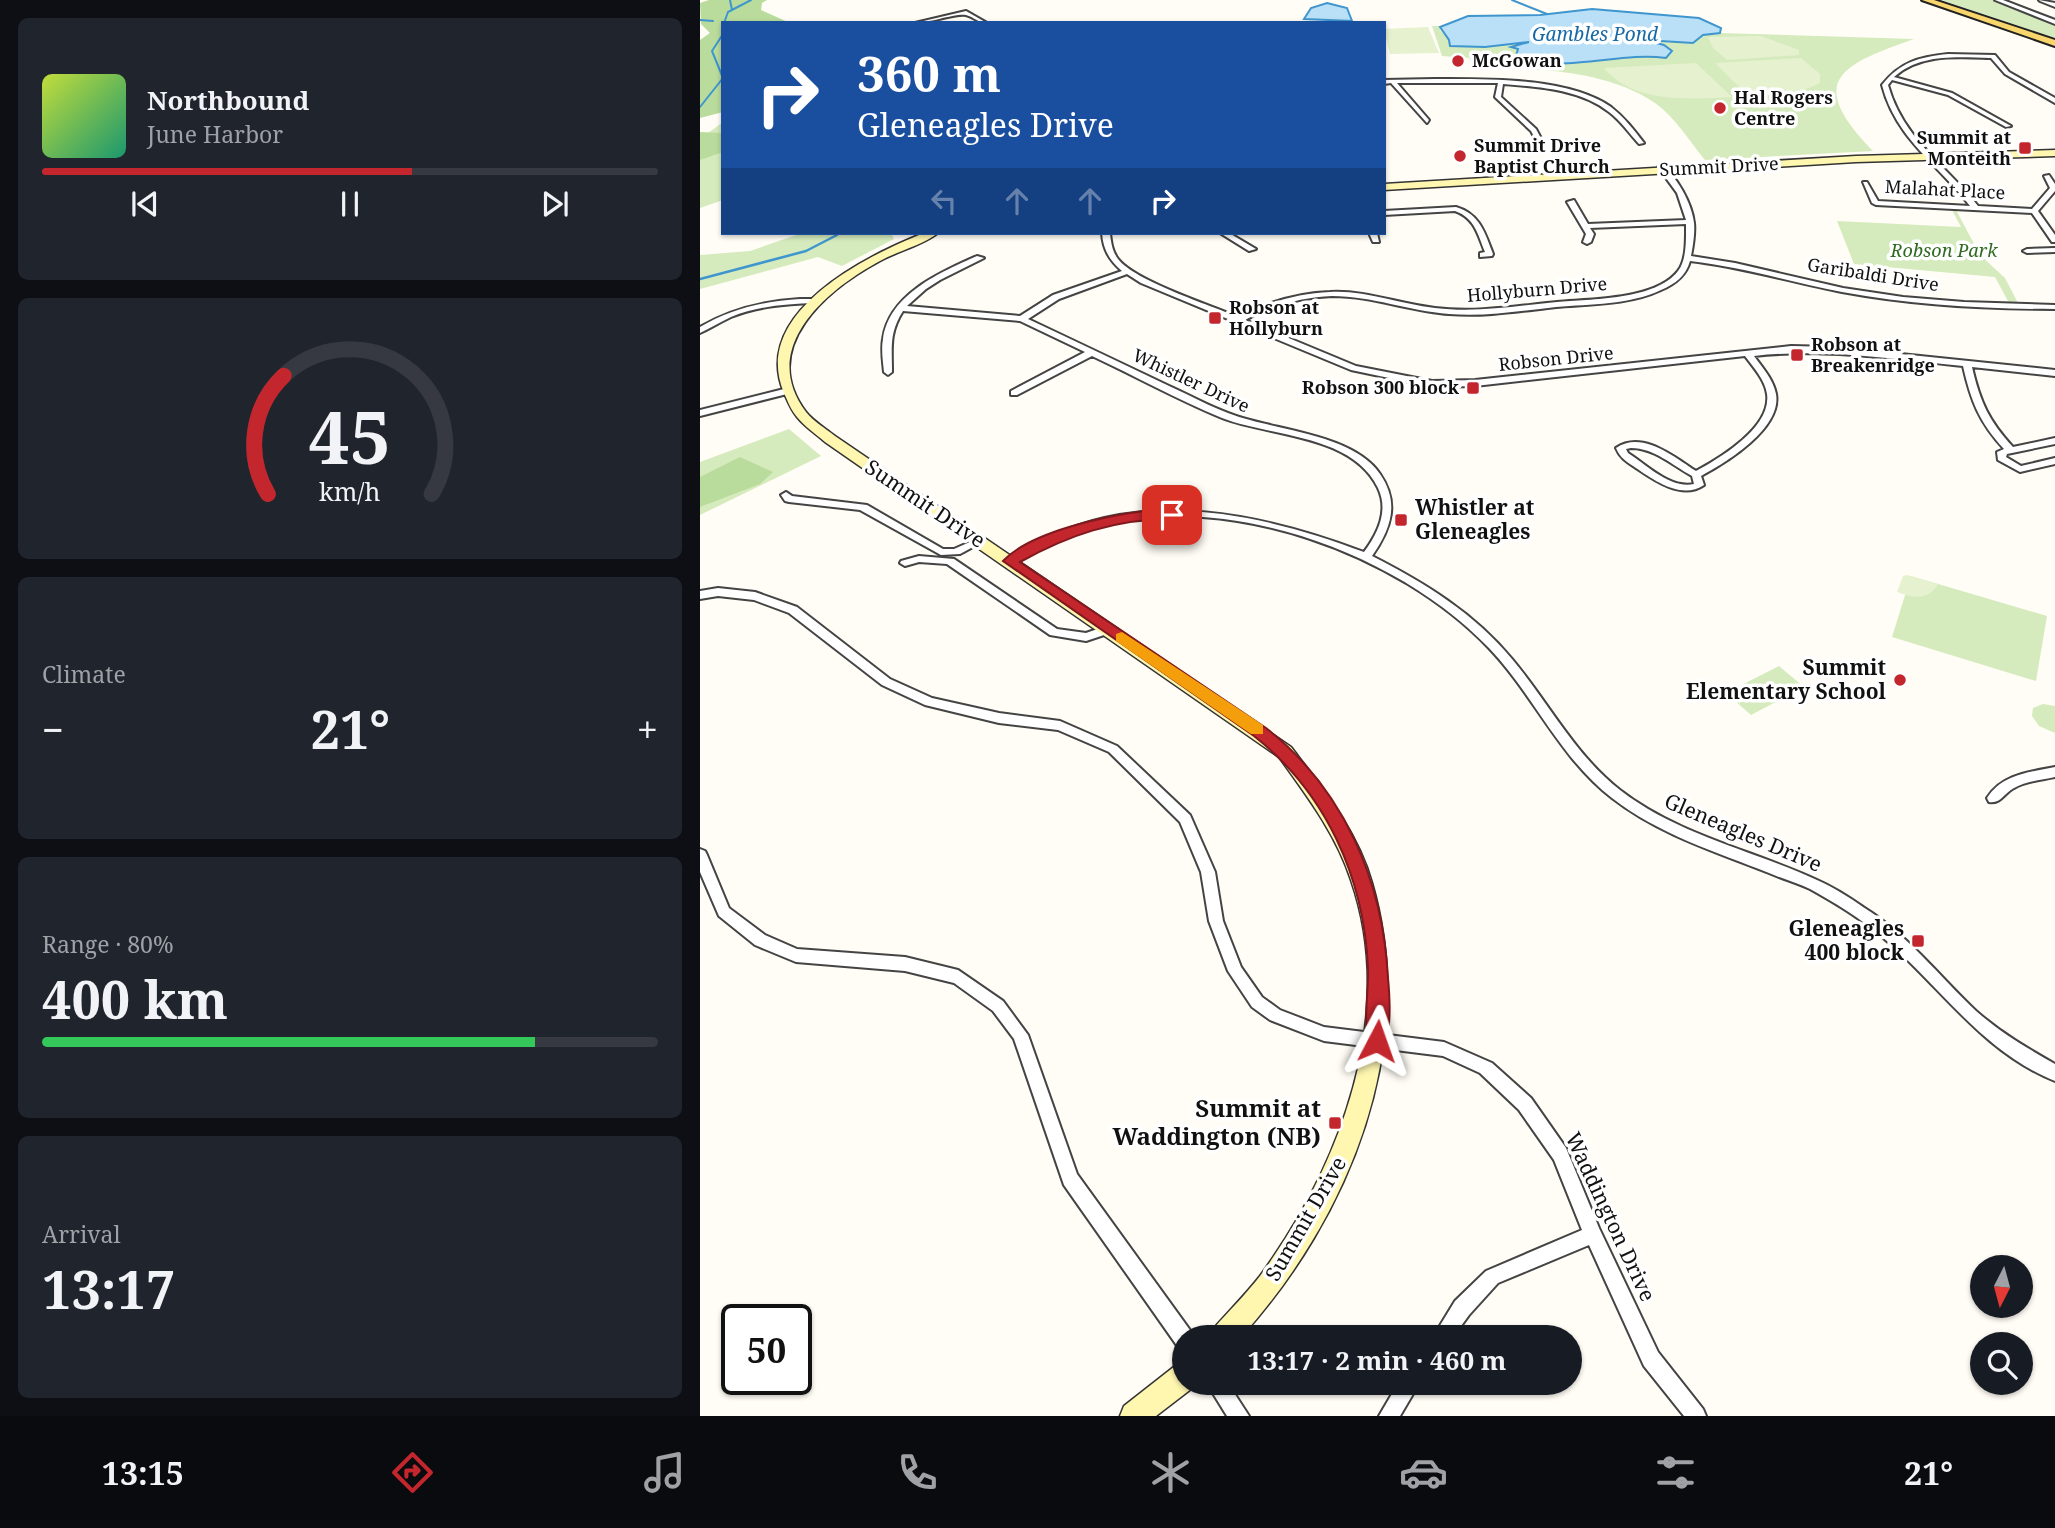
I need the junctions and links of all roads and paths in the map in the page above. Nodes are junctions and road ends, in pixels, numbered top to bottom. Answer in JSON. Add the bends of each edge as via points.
{"nodes":[{"id":1,"x":1926,"y":0,"type":"edge"},
{"id":2,"x":1935,"y":0,"type":"edge"},
{"id":3,"x":1998,"y":0,"type":"edge"},
{"id":4,"x":2042,"y":0,"type":"edge"},
{"id":5,"x":2055,"y":5,"type":"edge"},
{"id":6,"x":927,"y":21,"type":"edge"},
{"id":7,"x":981,"y":21,"type":"edge"},
{"id":8,"x":2055,"y":22,"type":"edge"},
{"id":9,"x":2055,"y":41,"type":"edge"},
{"id":10,"x":1890,"y":78,"type":"junction"},
{"id":11,"x":1388,"y":82,"type":"edge"},
{"id":12,"x":1500,"y":84,"type":"junction"},
{"id":13,"x":2055,"y":101,"type":"edge"},
{"id":14,"x":1427,"y":121,"type":"dead end"},
{"id":15,"x":2008,"y":126,"type":"dead end"},
{"id":16,"x":1641,"y":143,"type":"dead end"},
{"id":17,"x":1536,"y":149,"type":"dead end"},
{"id":18,"x":2055,"y":152,"type":"edge"},
{"id":19,"x":1928,"y":155,"type":"junction"},
{"id":20,"x":1663,"y":168,"type":"junction"},
{"id":21,"x":2048,"y":176,"type":"dead end"},
{"id":22,"x":1866,"y":183,"type":"dead end"},
{"id":23,"x":1386,"y":185,"type":"edge"},
{"id":24,"x":1572,"y":202,"type":"dead end"},
{"id":25,"x":1976,"y":208,"type":"junction"},
{"id":26,"x":2034,"y":211,"type":"junction"},
{"id":27,"x":1386,"y":213,"type":"edge"},
{"id":28,"x":1691,"y":222,"type":"junction"},
{"id":29,"x":1586,"y":226,"type":"junction"},
{"id":30,"x":929,"y":235,"type":"edge"},
{"id":31,"x":1107,"y":235,"type":"edge"},
{"id":32,"x":1228,"y":235,"type":"edge"},
{"id":33,"x":2055,"y":240,"type":"edge"},
{"id":34,"x":1587,"y":242,"type":"dead end"},
{"id":35,"x":1252,"y":249,"type":"dead end"},
{"id":36,"x":2055,"y":250,"type":"edge"},
{"id":37,"x":2027,"y":251,"type":"dead end"},
{"id":38,"x":1483,"y":255,"type":"dead end"},
{"id":39,"x":981,"y":258,"type":"dead end"},
{"id":40,"x":1687,"y":258,"type":"junction"},
{"id":41,"x":1126,"y":272,"type":"junction"},
{"id":42,"x":815,"y":301,"type":"junction"},
{"id":43,"x":2055,"y":307,"type":"edge"},
{"id":44,"x":902,"y":308,"type":"junction"},
{"id":45,"x":1022,"y":319,"type":"junction"},
{"id":46,"x":1238,"y":320,"type":"junction"},
{"id":47,"x":700,"y":330,"type":"edge"},
{"id":48,"x":1092,"y":352,"type":"junction"},
{"id":49,"x":1748,"y":354,"type":"junction"},
{"id":50,"x":1967,"y":366,"type":"junction"},
{"id":51,"x":888,"y":372,"type":"dead end"},
{"id":52,"x":2055,"y":373,"type":"edge"},
{"id":53,"x":788,"y":391,"type":"junction"},
{"id":54,"x":1014,"y":393,"type":"dead end"},
{"id":55,"x":700,"y":413,"type":"edge"},
{"id":56,"x":2055,"y":441,"type":"edge"},
{"id":57,"x":2011,"y":450,"type":"junction"},
{"id":58,"x":2055,"y":461,"type":"edge"},
{"id":59,"x":1696,"y":475,"type":"junction"},
{"id":60,"x":786,"y":495,"type":"dead end"},
{"id":61,"x":979,"y":541,"type":"junction"},
{"id":62,"x":1367,"y":556,"type":"junction"},
{"id":63,"x":1010,"y":561,"type":"junction"},
{"id":64,"x":905,"y":563,"type":"dead end"},
{"id":65,"x":700,"y":595,"type":"edge"},
{"id":66,"x":1109,"y":629,"type":"junction"},
{"id":67,"x":2055,"y":772,"type":"edge"},
{"id":68,"x":1994,"y":799,"type":"dead end"},
{"id":69,"x":700,"y":855,"type":"edge"},
{"id":70,"x":1377,"y":1041,"type":"junction"},
{"id":71,"x":2055,"y":1073,"type":"edge"},
{"id":72,"x":1592,"y":1234,"type":"junction"},
{"id":73,"x":1174,"y":1325,"type":"edge"},
{"id":74,"x":1233,"y":1325,"type":"edge"},
{"id":75,"x":1450,"y":1325,"type":"edge"},
{"id":76,"x":1172,"y":1386,"type":"edge"},
{"id":77,"x":1224,"y":1395,"type":"edge"},
{"id":78,"x":1403,"y":1395,"type":"edge"},
{"id":79,"x":1134,"y":1416,"type":"edge"},
{"id":80,"x":1239,"y":1416,"type":"edge"},
{"id":81,"x":1389,"y":1416,"type":"edge"},
{"id":82,"x":1696,"y":1416,"type":"edge"}],
"edges":[{"from":1,"to":9,"type":"main road"},
{"from":2,"to":9,"type":"main road"},
{"from":3,"to":8,"type":"street"},
{"from":4,"to":5,"type":"street"},
{"from":6,"to":7,"type":"street","via":[[965,13]]},
{"from":10,"to":13,"type":"street","via":[[1896,70],[1922,60],[1993,56],[2015,79]]},
{"from":10,"to":15,"type":"street","via":[[1950,94]]},
{"from":10,"to":19,"type":"street","via":[[1885,85],[1887,101],[1902,128]]},
{"from":11,"to":12,"type":"street"},
{"from":11,"to":14,"type":"street"},
{"from":12,"to":16,"type":"street","via":[[1554,89],[1601,103],[1616,113]]},
{"from":12,"to":17,"type":"street","via":[[1498,97],[1534,130],[1539,142]]},
{"from":18,"to":19,"type":"main road","name":"Summit Drive"},
{"from":19,"to":20,"type":"main road","name":"Summit Drive"},
{"from":19,"to":25,"type":"street","via":[[1959,184]]},
{"from":20,"to":23,"type":"main road","name":"Summit Drive"},
{"from":20,"to":28,"type":"street","via":[[1687,202]]},
{"from":21,"to":26,"type":"street","via":[[2054,188]]},
{"from":22,"to":25,"type":"street","name":"Malahat Place","via":[[1876,203]]},
{"from":24,"to":29,"type":"street"},
{"from":25,"to":26,"type":"street","name":"Malahat Place"},
{"from":26,"to":33,"type":"street"},
{"from":27,"to":38,"type":"street","via":[[1467,211],[1474,216],[1489,254]]},
{"from":28,"to":29,"type":"street"},
{"from":28,"to":40,"type":"street"},
{"from":29,"to":34,"type":"street"},
{"from":30,"to":42,"type":"main road","via":[[866,264]]},
{"from":31,"to":41,"type":"street","via":[[1107,250]]},
{"from":32,"to":35,"type":"street"},
{"from":36,"to":37,"type":"street"},
{"from":39,"to":44,"type":"street","via":[[933,281]]},
{"from":40,"to":43,"type":"street","name":"Garibaldi Drive","via":[[1873,294],[1955,304]]},
{"from":40,"to":46,"type":"street","name":"Hollyburn Drive","via":[[1681,272],[1658,289],[1609,300],[1448,313],[1371,297],[1330,294],[1289,300]]},
{"from":41,"to":45,"type":"street","via":[[1056,297]]},
{"from":41,"to":46,"type":"street","name":"Robson Drive"},
{"from":42,"to":47,"type":"street","via":[[786,300],[739,310]]},
{"from":42,"to":53,"type":"main road","via":[[787,343],[783,373]]},
{"from":44,"to":45,"type":"street","name":"Whistler Drive"},
{"from":44,"to":51,"type":"street","via":[[887,339]]},
{"from":45,"to":48,"type":"street","name":"Whistler Drive"},
{"from":46,"to":49,"type":"street","name":"Robson Drive","via":[[1354,369],[1432,384]]},
{"from":48,"to":54,"type":"street"},
{"from":48,"to":62,"type":"street","name":"Whistler Drive","via":[[1226,416],[1323,442],[1372,469],[1389,506],[1382,536]]},
{"from":49,"to":50,"type":"street","name":"Robson Drive","via":[[1833,350]]},
{"from":49,"to":59,"type":"street","via":[[1768,384],[1770,412],[1742,444]]},
{"from":50,"to":52,"type":"street","name":"Robson Drive"},
{"from":50,"to":57,"type":"street","via":[[1977,408],[1986,425]]},
{"from":53,"to":55,"type":"street"},
{"from":53,"to":61,"type":"main road","name":"Summit Drive","via":[[799,411],[830,439]]},
{"from":56,"to":57,"type":"street"},
{"from":57,"to":58,"type":"street","via":[[2002,452],[2001,458],[2020,469]]},
{"from":59,"to":59,"type":"street","via":[[1642,444],[1621,448],[1624,455],[1676,487],[1691,490],[1699,485]]},
{"from":60,"to":61,"type":"street","via":[[789,499],[863,506],[942,552],[956,552]]},
{"from":61,"to":63,"type":"main road","name":"Summit Drive"},
{"from":62,"to":63,"type":"street","name":"Gleneagles Drive","via":[[1245,520],[1144,515],[1101,521],[1051,539]]},
{"from":62,"to":71,"type":"street","name":"Gleneagles Drive","via":[[1422,586],[1469,622],[1512,669],[1564,744],[1615,793],[1674,829],[1821,888],[1878,925],[2001,1041]]},
{"from":63,"to":66,"type":"main road","name":"Summit Drive"},
{"from":64,"to":66,"type":"street","via":[[950,561],[1054,632],[1086,638]]},
{"from":65,"to":70,"type":"street","name":"Waddington Drive","via":[[755,596],[793,610],[886,682],[929,702],[1060,726],[1113,749],[1185,819],[1208,872],[1216,921],[1235,971],[1257,1002],[1275,1015],[1324,1034]]},
{"from":66,"to":70,"type":"main road","name":"Summit Drive","via":[[1285,752],[1307,775],[1337,821],[1362,875],[1376,934]]},
{"from":67,"to":68,"type":"street","via":[[2009,784],[2000,788]]},
{"from":69,"to":73,"type":"street","via":[[724,912],[760,940],[796,955],[905,964],[958,977],[998,1006],[1020,1035],[1070,1179]]},
{"from":70,"to":72,"type":"street","name":"Waddington Drive","via":[[1444,1049],[1486,1068],[1525,1104],[1560,1154]]},
{"from":70,"to":74,"type":"main road","name":"Summit Drive","via":[[1348,1146],[1313,1214],[1268,1285]]},
{"from":72,"to":75,"type":"street","via":[[1492,1277]]},
{"from":72,"to":82,"type":"street","name":"Waddington Drive","via":[[1651,1359]]},
{"from":76,"to":79,"type":"main road"},
{"from":77,"to":80,"type":"street"},
{"from":78,"to":81,"type":"street"}]}
